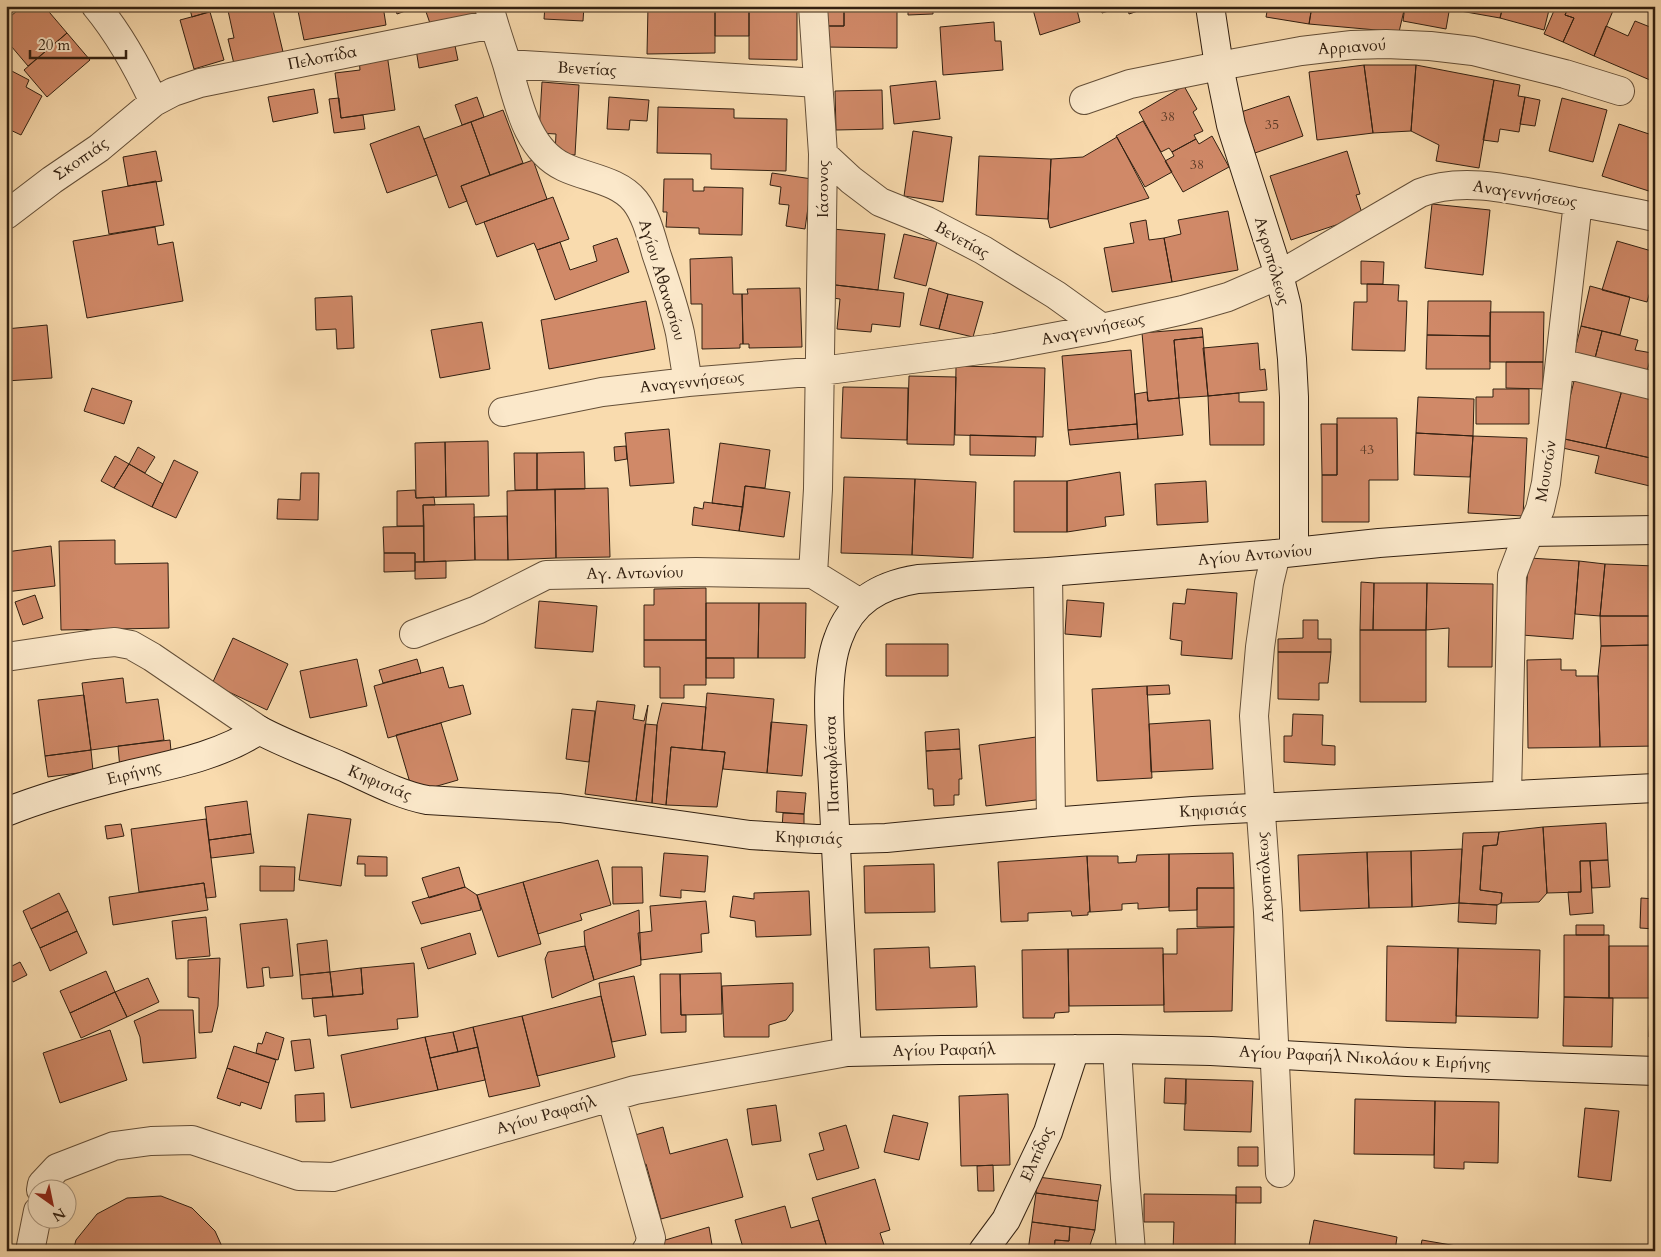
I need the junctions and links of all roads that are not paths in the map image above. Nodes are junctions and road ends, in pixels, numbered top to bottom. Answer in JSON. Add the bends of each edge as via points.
{"nodes":[{"id":1,"x":96,"y":6,"type":"edge"},
{"id":2,"x":813,"y":6,"type":"edge"},
{"id":3,"x":1210,"y":6,"type":"edge"},
{"id":4,"x":491,"y":15,"type":"edge"},
{"id":5,"x":506,"y":64,"type":"junction"},
{"id":6,"x":1219,"y":66,"type":"junction"},
{"id":7,"x":818,"y":83,"type":"junction"},
{"id":8,"x":1620,"y":91,"type":"dead end"},
{"id":9,"x":1084,"y":100,"type":"dead end"},
{"id":10,"x":154,"y":102,"type":"junction"},
{"id":11,"x":823,"y":154,"type":"junction"},
{"id":12,"x":1578,"y":202,"type":"junction"},
{"id":13,"x":9,"y":208,"type":"edge"},
{"id":14,"x":1655,"y":217,"type":"edge"},
{"id":15,"x":1279,"y":275,"type":"junction"},
{"id":16,"x":1102,"y":328,"type":"junction"},
{"id":17,"x":1560,"y":363,"type":"junction"},
{"id":18,"x":821,"y":371,"type":"junction"},
{"id":19,"x":688,"y":382,"type":"junction"},
{"id":20,"x":1655,"y":386,"type":"edge"},
{"id":21,"x":503,"y":412,"type":"dead end"},
{"id":22,"x":1655,"y":530,"type":"edge"},
{"id":23,"x":1529,"y":532,"type":"junction"},
{"id":24,"x":1285,"y":553,"type":"junction"},
{"id":25,"x":1048,"y":572,"type":"junction"},
{"id":26,"x":813,"y":574,"type":"junction"},
{"id":27,"x":860,"y":603,"type":"junction"},
{"id":28,"x":414,"y":634,"type":"dead end"},
{"id":29,"x":6,"y":658,"type":"edge"},
{"id":30,"x":259,"y":730,"type":"junction"},
{"id":31,"x":1655,"y":788,"type":"edge"},
{"id":32,"x":1507,"y":795,"type":"junction"},
{"id":33,"x":1260,"y":808,"type":"junction"},
{"id":34,"x":6,"y":812,"type":"edge"},
{"id":35,"x":1050,"y":822,"type":"junction"},
{"id":36,"x":835,"y":840,"type":"junction"},
{"id":37,"x":1075,"y":1049,"type":"junction"},
{"id":38,"x":1117,"y":1049,"type":"junction"},
{"id":39,"x":847,"y":1052,"type":"junction"},
{"id":40,"x":1275,"y":1054,"type":"junction"},
{"id":41,"x":1655,"y":1071,"type":"edge"},
{"id":42,"x":611,"y":1097,"type":"junction"},
{"id":43,"x":1280,"y":1173,"type":"dead end"},
{"id":44,"x":46,"y":1180,"type":"edge"},
{"id":45,"x":34,"y":1230,"type":"edge"},
{"id":46,"x":30,"y":1251,"type":"edge"},
{"id":47,"x":646,"y":1251,"type":"edge"},
{"id":48,"x":983,"y":1251,"type":"edge"},
{"id":49,"x":1131,"y":1251,"type":"edge"}],
"edges":[{"from":1,"to":10,"type":"street","via":[[123,42]]},
{"from":2,"to":7,"type":"street","name":"Ιάσονος"},
{"from":3,"to":6,"type":"street","name":"Ακροπόλεως"},
{"from":4,"to":5,"type":"street","name":"Αγίου Αθανασίου"},
{"from":4,"to":10,"type":"street","name":"Πελοπίδα","via":[[200,83]]},
{"from":5,"to":7,"type":"street","name":"Βενετίας"},
{"from":5,"to":19,"type":"street","name":"Αγίου Αθανασίου","via":[[524,119],[542,152],[565,168],[617,187],[638,205],[670,297]]},
{"from":6,"to":8,"type":"street","name":"Αρριανού","via":[[1352,45],[1430,46],[1473,51]]},
{"from":6,"to":9,"type":"street","name":"Αρριανού","via":[[1130,84]]},
{"from":6,"to":15,"type":"street","name":"Ακροπόλεως","via":[[1238,152]]},
{"from":7,"to":11,"type":"street","name":"Ιάσονος"},
{"from":10,"to":13,"type":"street","name":"Σκοπιάς","via":[[99,148]]},
{"from":11,"to":16,"type":"street","name":"Βενετίας","via":[[880,202],[927,221],[983,250]]},
{"from":11,"to":18,"type":"street","name":"Ιάσονος"},
{"from":12,"to":14,"type":"street","name":"Αναγεννήσεως"},
{"from":12,"to":15,"type":"street","name":"Αναγεννήσεως","via":[[1492,187],[1441,186],[1420,193]]},
{"from":12,"to":17,"type":"street","name":"Μουσών"},
{"from":15,"to":16,"type":"street","name":"Αναγεννήσεως","via":[[1206,304]]},
{"from":15,"to":24,"type":"street","name":"Ακροπόλεως","via":[[1292,359],[1295,432]]},
{"from":16,"to":18,"type":"street","name":"Αναγεννήσεως","via":[[995,348]]},
{"from":17,"to":20,"type":"street"},
{"from":17,"to":23,"type":"street","name":"Μουσών","via":[[1546,483],[1540,509]]},
{"from":18,"to":19,"type":"street","name":"Αναγεννήσεως"},
{"from":18,"to":26,"type":"street"},
{"from":19,"to":21,"type":"street","name":"Αναγεννήσεως","via":[[602,392]]},
{"from":22,"to":23,"type":"street","name":"Αγίου Αντωνίου"},
{"from":23,"to":24,"type":"street","name":"Αγίου Αντωνίου"},
{"from":23,"to":32,"type":"street","name":"Μουσών","via":[[1512,575]]},
{"from":24,"to":25,"type":"street","name":"Αγίου Αντωνίου"},
{"from":24,"to":33,"type":"street","name":"Ακροπόλεως","via":[[1265,612],[1256,694]]},
{"from":25,"to":27,"type":"street","name":"Αγίου Αντωνίου","via":[[918,579],[900,582]]},
{"from":25,"to":35,"type":"street"},
{"from":26,"to":27,"type":"street"},
{"from":26,"to":28,"type":"street","name":"Αγ. Αντωνίου","via":[[546,575],[477,610]]},
{"from":27,"to":36,"type":"street","name":"Παπαφλέσσα","via":[[843,628],[832,664],[830,708]]},
{"from":29,"to":30,"type":"street","name":"Κηφισιάς","via":[[101,643],[131,645]]},
{"from":30,"to":34,"type":"street","name":"Ειρήνης","via":[[228,748],[66,791]]},
{"from":30,"to":36,"type":"street","name":"Κηφισιάς","via":[[410,797],[560,808],[750,835]]},
{"from":31,"to":32,"type":"street","name":"Κηφισιάς"},
{"from":32,"to":33,"type":"street","name":"Κηφισιάς"},
{"from":33,"to":35,"type":"street","name":"Κηφισιάς"},
{"from":33,"to":40,"type":"street","name":"Ακροπόλεως"},
{"from":35,"to":36,"type":"street","name":"Κηφισιάς"},
{"from":36,"to":39,"type":"street","name":"Παπαφλέσσα"},
{"from":37,"to":38,"type":"street","name":"Αγίου Ραφαήλ Νικολάου κ Ειρήνης"},
{"from":37,"to":39,"type":"street","name":"Αγίου Ραφαήλ"},
{"from":37,"to":48,"type":"street","name":"Ελπίδος","via":[[1048,1132],[1006,1220]]},
{"from":38,"to":40,"type":"street","name":"Αγίου Ραφαήλ Νικολάου κ Ειρήνης"},
{"from":38,"to":49,"type":"street"},
{"from":39,"to":42,"type":"street","name":"Αγίου Ραφαήλ"},
{"from":40,"to":41,"type":"street","name":"Αγίου Ραφαήλ Νικολάου κ Ειρήνης"},
{"from":40,"to":43,"type":"street","name":"Ακροπόλεως"},
{"from":42,"to":44,"type":"street","name":"Αγίου Ραφαήλ","via":[[333,1177],[299,1176],[192,1140],[114,1146],[56,1168]]},
{"from":42,"to":47,"type":"street","via":[[651,1238]]},
{"from":45,"to":46,"type":"street"}]}
